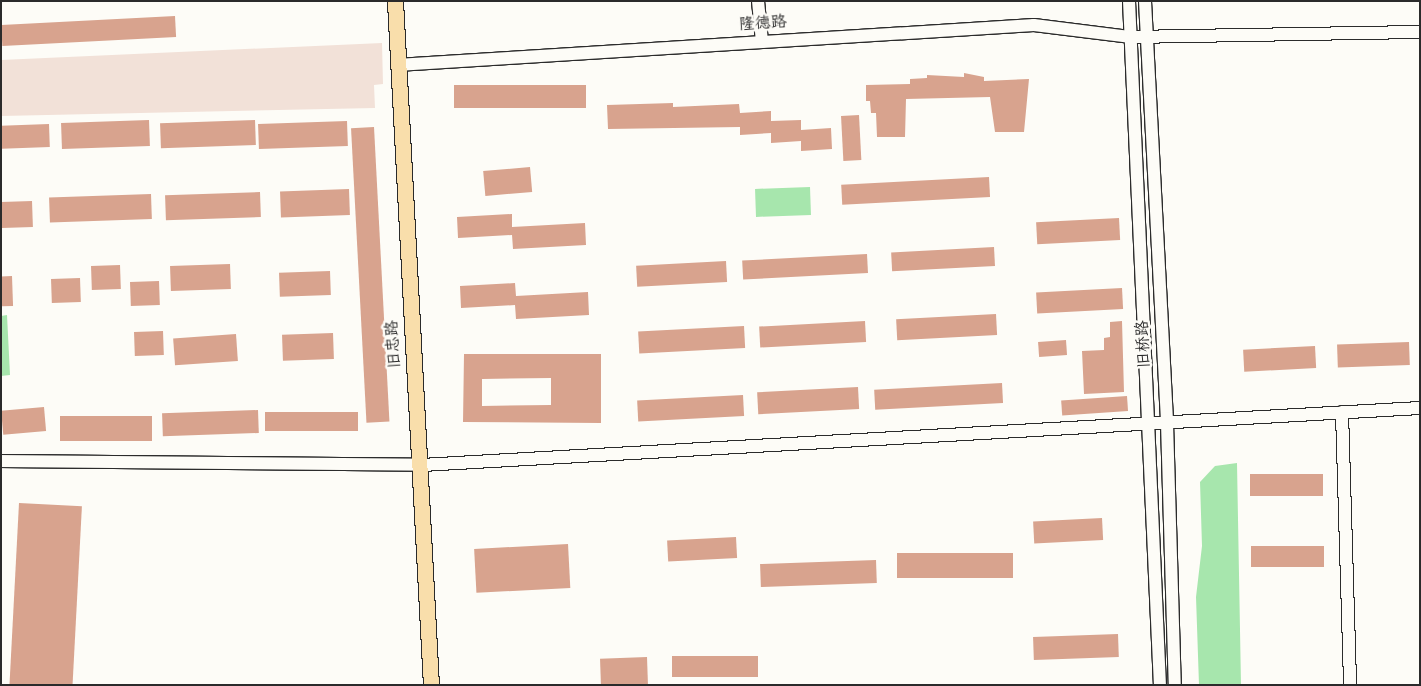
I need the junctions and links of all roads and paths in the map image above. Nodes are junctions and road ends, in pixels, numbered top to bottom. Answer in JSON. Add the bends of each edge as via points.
{"nodes":[{"id":1,"x":395,"y":1,"type":"edge"},
{"id":2,"x":758,"y":1,"type":"edge"},
{"id":3,"x":1129,"y":1,"type":"edge"},
{"id":4,"x":1145,"y":1,"type":"edge"},
{"id":5,"x":1420,"y":32,"type":"edge"},
{"id":6,"x":1131,"y":37,"type":"junction"},
{"id":7,"x":1147,"y":37,"type":"junction"},
{"id":8,"x":762,"y":42,"type":"junction"},
{"id":9,"x":397,"y":65,"type":"junction"},
{"id":10,"x":1420,"y":408,"type":"edge"},
{"id":11,"x":1342,"y":412,"type":"junction"},
{"id":12,"x":1167,"y":423,"type":"junction"},
{"id":13,"x":1149,"y":424,"type":"junction"},
{"id":14,"x":1,"y":461,"type":"edge"},
{"id":15,"x":422,"y":465,"type":"junction"},
{"id":16,"x":431,"y":685,"type":"edge"},
{"id":17,"x":1160,"y":685,"type":"edge"},
{"id":18,"x":1175,"y":685,"type":"edge"},
{"id":19,"x":1350,"y":685,"type":"edge"}],
"edges":[{"from":1,"to":9,"type":"main road","name":"旧忠路"},
{"from":2,"to":8,"type":"street"},
{"from":3,"to":6,"type":"street","name":"旧桥路"},
{"from":4,"to":7,"type":"street","name":"旧桥路"},
{"from":5,"to":7,"type":"street","name":"隆德路"},
{"from":6,"to":7,"type":"street","name":"隆德路"},
{"from":6,"to":8,"type":"street","name":"隆德路","via":[[1034,25]]},
{"from":6,"to":13,"type":"street","name":"旧桥路"},
{"from":7,"to":12,"type":"street","name":"旧桥路"},
{"from":8,"to":9,"type":"street","name":"隆德路"},
{"from":9,"to":15,"type":"main road","name":"旧忠路"},
{"from":10,"to":11,"type":"street"},
{"from":11,"to":12,"type":"street"},
{"from":11,"to":19,"type":"street"},
{"from":12,"to":13,"type":"street"},
{"from":12,"to":18,"type":"street","name":"旧桥路"},
{"from":13,"to":15,"type":"street"},
{"from":13,"to":17,"type":"street","name":"旧桥路"},
{"from":14,"to":15,"type":"street"},
{"from":15,"to":16,"type":"main road","name":"旧忠路"}]}
